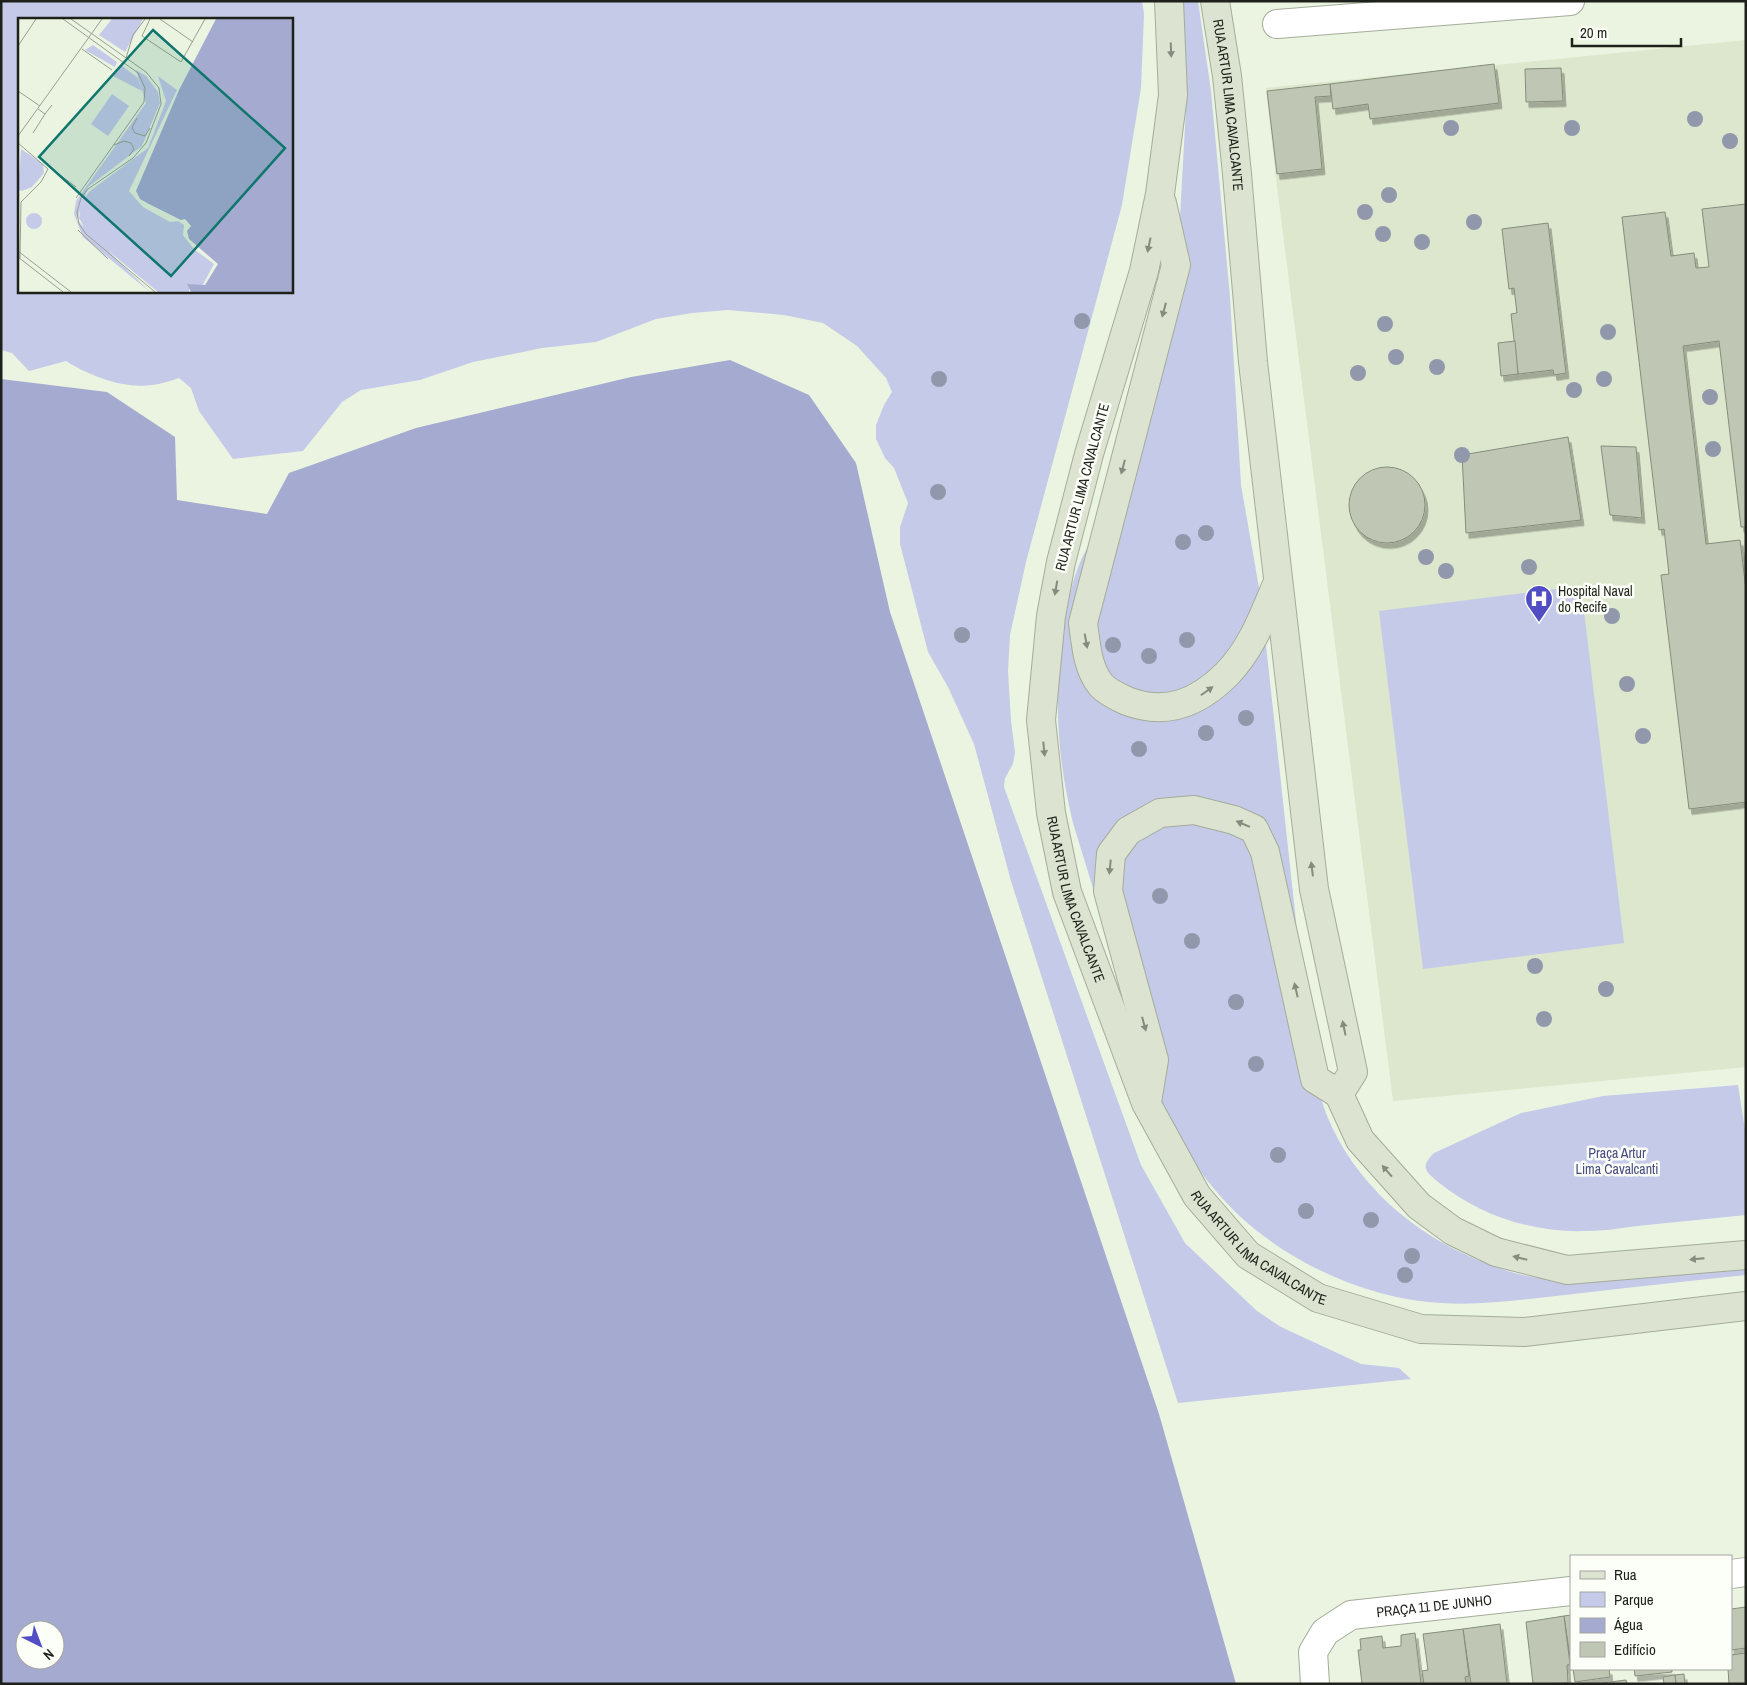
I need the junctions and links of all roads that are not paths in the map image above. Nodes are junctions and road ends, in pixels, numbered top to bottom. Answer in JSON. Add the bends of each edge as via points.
{"nodes":[{"id":1,"x":1169,"y":1,"type":"edge"},
{"id":2,"x":1215,"y":1,"type":"edge"},
{"id":3,"x":1570,"y":1,"type":"edge"},
{"id":4,"x":1278,"y":24,"type":"dead end"},
{"id":5,"x":1160,"y":194,"type":"junction"},
{"id":6,"x":1278,"y":582,"type":"junction"},
{"id":7,"x":1339,"y":1094,"type":"junction"},
{"id":8,"x":1146,"y":1103,"type":"junction"},
{"id":9,"x":1746,"y":1255,"type":"edge"},
{"id":10,"x":1746,"y":1306,"type":"edge"},
{"id":11,"x":1746,"y":1572,"type":"edge"},
{"id":12,"x":1732,"y":1574,"type":"edge"},
{"id":13,"x":1570,"y":1591,"type":"edge"},
{"id":14,"x":1315,"y":1684,"type":"edge"}],
"edges":[{"from":1,"to":5,"type":"main road","name":"RUA ARTUR LIMA CAVALCANTE","one_way":true,"via":[[1173,95]]},
{"from":2,"to":6,"type":"main road","name":"RUA ARTUR LIMA CAVALCANTE","via":[[1227,76],[1253,362]]},
{"from":3,"to":4,"type":"street"},
{"from":5,"to":6,"type":"main road","one_way":true,"via":[[1176,265],[1083,623],[1090,667],[1101,685],[1119,698],[1138,705],[1160,708],[1189,702],[1228,673],[1252,641]]},
{"from":5,"to":8,"type":"main road","name":"RUA ARTUR LIMA CAVALCANTE","one_way":true,"via":[[1144,271],[1060,562],[1041,720],[1051,813],[1067,892]]},
{"from":7,"to":6,"type":"main road","name":"RUA ARTUR LIMA CAVALCANTE","one_way":true,"via":[[1353,1072],[1314,889]]},
{"from":7,"to":8,"type":"main road","one_way":true,"via":[[1315,1079],[1265,852],[1254,829],[1234,820],[1194,810],[1160,813],[1128,832],[1111,854],[1108,891],[1154,1060]]},
{"from":9,"to":7,"type":"main road","one_way":true,"via":[[1567,1270],[1496,1252],[1453,1231],[1419,1206],[1360,1140]]},
{"from":8,"to":10,"type":"main road","name":"RUA ARTUR LIMA CAVALCANTE","via":[[1197,1196],[1248,1255],[1318,1298],[1421,1329],[1524,1332]]},
{"from":11,"to":12,"type":"street"},
{"from":13,"to":14,"type":"street","name":"PRAÇA 11 DE JUNHO","via":[[1351,1615],[1325,1632],[1313,1652]]}]}
